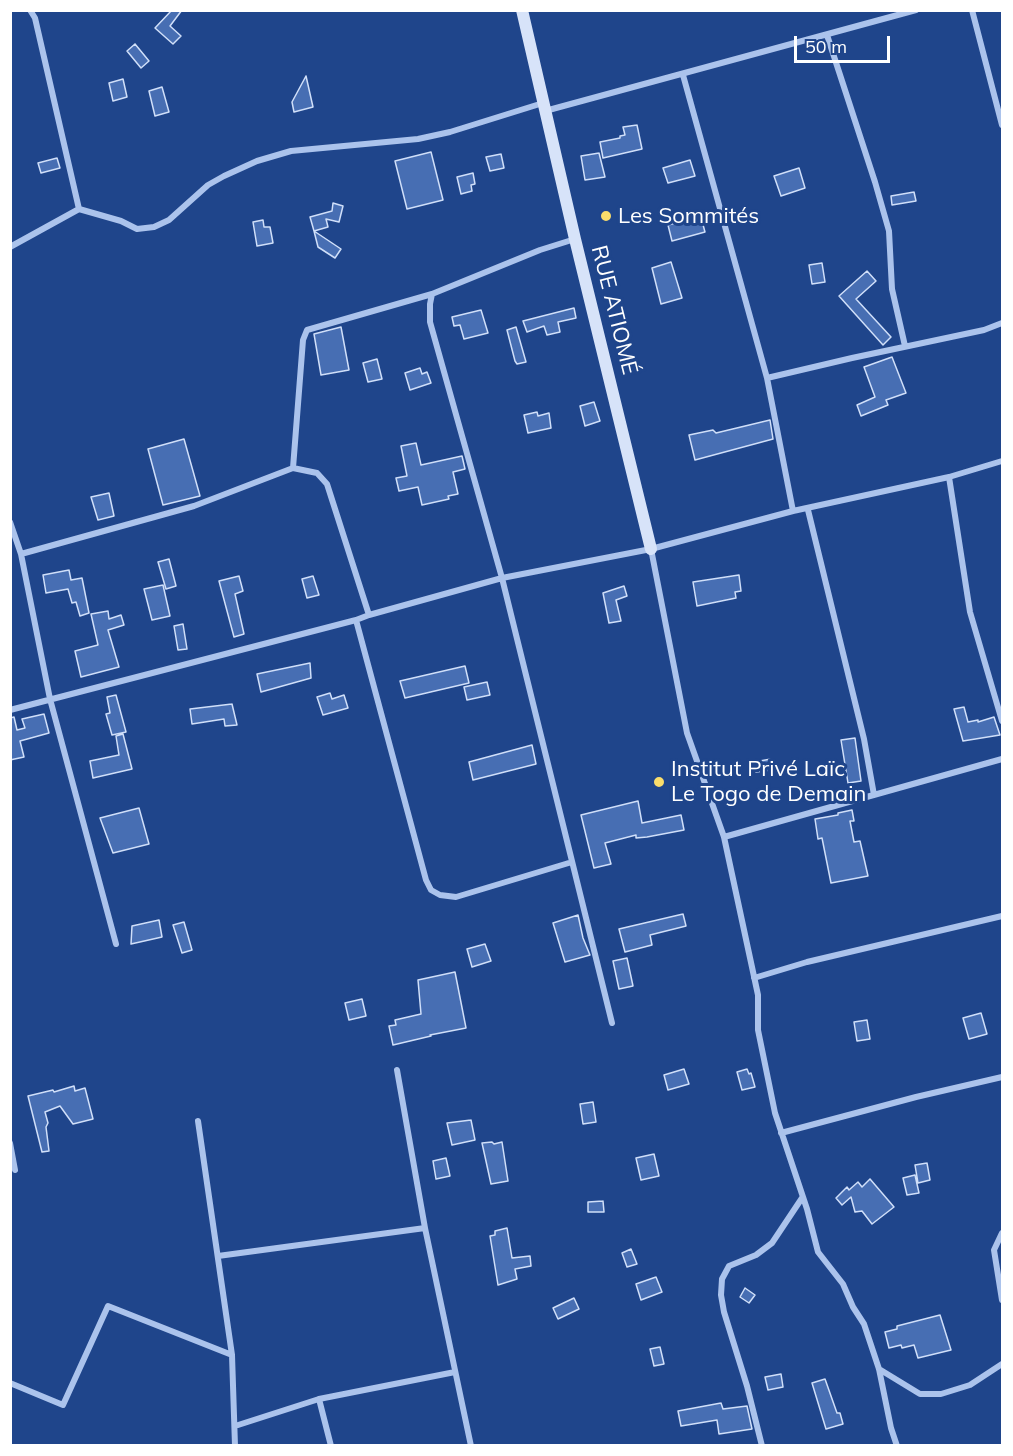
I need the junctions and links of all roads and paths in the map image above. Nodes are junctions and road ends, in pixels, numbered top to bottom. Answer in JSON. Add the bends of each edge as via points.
{"nodes":[{"id":1,"x":30,"y":10,"type":"edge"},
{"id":2,"x":522,"y":10,"type":"edge"},
{"id":3,"x":916,"y":10,"type":"edge"},
{"id":4,"x":972,"y":10,"type":"edge"},
{"id":5,"x":827,"y":35,"type":"junction"},
{"id":6,"x":683,"y":75,"type":"junction"},
{"id":7,"x":544,"y":107,"type":"junction"},
{"id":8,"x":1002,"y":125,"type":"edge"},
{"id":9,"x":79,"y":209,"type":"junction"},
{"id":10,"x":575,"y":239,"type":"junction"},
{"id":11,"x":10,"y":247,"type":"edge"},
{"id":12,"x":432,"y":294,"type":"junction"},
{"id":13,"x":1002,"y":323,"type":"edge"},
{"id":14,"x":905,"y":346,"type":"junction"},
{"id":15,"x":767,"y":378,"type":"junction"},
{"id":16,"x":1002,"y":461,"type":"edge"},
{"id":17,"x":293,"y":468,"type":"junction"},
{"id":18,"x":950,"y":477,"type":"junction"},
{"id":19,"x":808,"y":510,"type":"junction"},
{"id":20,"x":793,"y":512,"type":"junction"},
{"id":21,"x":10,"y":522,"type":"edge"},
{"id":22,"x":651,"y":549,"type":"junction"},
{"id":23,"x":21,"y":554,"type":"junction"},
{"id":24,"x":502,"y":578,"type":"junction"},
{"id":25,"x":369,"y":615,"type":"junction"},
{"id":26,"x":356,"y":620,"type":"junction"},
{"id":27,"x":50,"y":699,"type":"junction"},
{"id":28,"x":10,"y":710,"type":"edge"},
{"id":29,"x":1002,"y":721,"type":"edge"},
{"id":30,"x":1002,"y":759,"type":"edge"},
{"id":31,"x":874,"y":795,"type":"junction"},
{"id":32,"x":724,"y":837,"type":"junction"},
{"id":33,"x":573,"y":862,"type":"junction"},
{"id":34,"x":1002,"y":916,"type":"edge"},
{"id":35,"x":116,"y":944,"type":"dead end"},
{"id":36,"x":754,"y":978,"type":"junction"},
{"id":37,"x":612,"y":1023,"type":"dead end"},
{"id":38,"x":397,"y":1071,"type":"dead end"},
{"id":39,"x":1002,"y":1077,"type":"edge"},
{"id":40,"x":198,"y":1121,"type":"dead end"},
{"id":41,"x":781,"y":1133,"type":"junction"},
{"id":42,"x":10,"y":1143,"type":"edge"},
{"id":43,"x":15,"y":1170,"type":"dead end"},
{"id":44,"x":802,"y":1198,"type":"junction"},
{"id":45,"x":425,"y":1228,"type":"junction"},
{"id":46,"x":1002,"y":1233,"type":"edge"},
{"id":47,"x":218,"y":1256,"type":"junction"},
{"id":48,"x":1002,"y":1300,"type":"edge"},
{"id":49,"x":232,"y":1355,"type":"junction"},
{"id":50,"x":1002,"y":1364,"type":"edge"},
{"id":51,"x":879,"y":1369,"type":"junction"},
{"id":52,"x":455,"y":1372,"type":"junction"},
{"id":53,"x":10,"y":1383,"type":"edge"},
{"id":54,"x":319,"y":1399,"type":"junction"},
{"id":55,"x":235,"y":1426,"type":"junction"},
{"id":56,"x":235,"y":1446,"type":"edge"},
{"id":57,"x":331,"y":1446,"type":"edge"},
{"id":58,"x":471,"y":1446,"type":"edge"},
{"id":59,"x":762,"y":1446,"type":"edge"},
{"id":60,"x":897,"y":1446,"type":"edge"}],
"edges":[{"from":1,"to":9,"type":"street"},
{"from":2,"to":7,"type":"street","name":"RUE ATIOMÉ"},
{"from":3,"to":5,"type":"street"},
{"from":4,"to":8,"type":"street"},
{"from":5,"to":6,"type":"street"},
{"from":5,"to":14,"type":"street","via":[[889,231],[892,289]]},
{"from":6,"to":7,"type":"street"},
{"from":6,"to":15,"type":"street"},
{"from":7,"to":9,"type":"street","via":[[418,139],[291,151],[257,161],[208,185],[169,220],[154,227],[137,229]]},
{"from":7,"to":10,"type":"street","name":"RUE ATIOMÉ"},
{"from":9,"to":11,"type":"street"},
{"from":10,"to":12,"type":"street"},
{"from":10,"to":22,"type":"street","name":"RUE ATIOMÉ"},
{"from":12,"to":17,"type":"street","via":[[307,330]]},
{"from":12,"to":24,"type":"street","via":[[430,322]]},
{"from":13,"to":14,"type":"street"},
{"from":14,"to":15,"type":"street"},
{"from":15,"to":20,"type":"street"},
{"from":16,"to":18,"type":"street"},
{"from":17,"to":23,"type":"street","via":[[194,506]]},
{"from":17,"to":25,"type":"street","via":[[317,473],[327,484]]},
{"from":18,"to":19,"type":"street"},
{"from":18,"to":29,"type":"street","via":[[970,612]]},
{"from":19,"to":20,"type":"street"},
{"from":19,"to":31,"type":"street"},
{"from":20,"to":22,"type":"street"},
{"from":21,"to":23,"type":"street"},
{"from":22,"to":24,"type":"street"},
{"from":22,"to":32,"type":"street","via":[[687,733]]},
{"from":23,"to":27,"type":"street"},
{"from":24,"to":25,"type":"street"},
{"from":24,"to":33,"type":"street"},
{"from":25,"to":26,"type":"street"},
{"from":26,"to":27,"type":"street"},
{"from":26,"to":33,"type":"street","via":[[431,890],[456,897]]},
{"from":27,"to":28,"type":"street"},
{"from":27,"to":35,"type":"street"},
{"from":30,"to":31,"type":"street"},
{"from":31,"to":32,"type":"street"},
{"from":32,"to":36,"type":"street"},
{"from":33,"to":37,"type":"street"},
{"from":34,"to":36,"type":"street"},
{"from":36,"to":41,"type":"street","via":[[758,1030]]},
{"from":38,"to":45,"type":"street"},
{"from":39,"to":41,"type":"street"},
{"from":40,"to":47,"type":"street"},
{"from":41,"to":44,"type":"street"},
{"from":42,"to":43,"type":"street"},
{"from":44,"to":51,"type":"street","via":[[818,1252],[843,1284],[864,1323]]},
{"from":44,"to":59,"type":"street","via":[[772,1243],[756,1255],[729,1266],[722,1279],[724,1312]]},
{"from":45,"to":47,"type":"street"},
{"from":45,"to":52,"type":"street"},
{"from":46,"to":48,"type":"street","via":[[994,1250]]},
{"from":47,"to":49,"type":"street"},
{"from":49,"to":53,"type":"street","via":[[108,1306],[63,1405]]},
{"from":49,"to":55,"type":"street"},
{"from":50,"to":51,"type":"street","via":[[970,1385],[941,1394],[920,1394]]},
{"from":51,"to":60,"type":"street"},
{"from":52,"to":54,"type":"street"},
{"from":52,"to":58,"type":"street"},
{"from":54,"to":55,"type":"street"},
{"from":54,"to":57,"type":"street"},
{"from":55,"to":56,"type":"street"}]}
